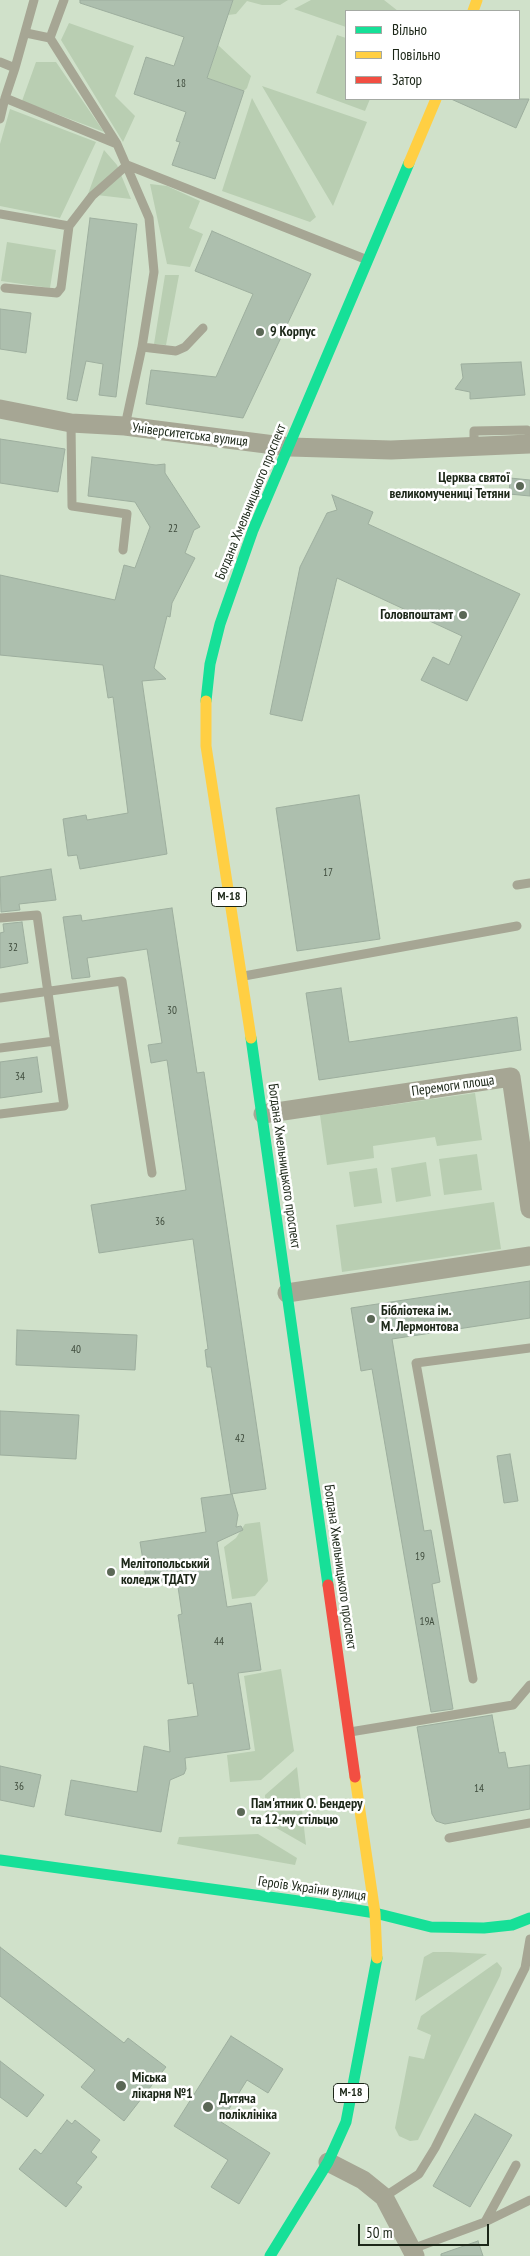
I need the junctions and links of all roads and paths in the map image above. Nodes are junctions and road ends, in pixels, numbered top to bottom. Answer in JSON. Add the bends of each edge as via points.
{"nodes":[{"id":1,"x":34,"y":0,"type":"edge"},
{"id":2,"x":64,"y":0,"type":"edge"},
{"id":3,"x":26,"y":32,"type":"junction"},
{"id":4,"x":50,"y":38,"type":"junction"},
{"id":5,"x":0,"y":62,"type":"edge"},
{"id":6,"x":15,"y":68,"type":"junction"},
{"id":7,"x":6,"y":98,"type":"junction"},
{"id":8,"x":436,"y":100,"type":"edge"},
{"id":9,"x":0,"y":119,"type":"edge"},
{"id":10,"x":117,"y":144,"type":"junction"},
{"id":11,"x":127,"y":165,"type":"junction"},
{"id":12,"x":0,"y":214,"type":"edge"},
{"id":13,"x":69,"y":226,"type":"junction"},
{"id":14,"x":368,"y":260,"type":"junction"},
{"id":15,"x":5,"y":288,"type":"dead end"},
{"id":16,"x":203,"y":328,"type":"dead end"},
{"id":17,"x":142,"y":348,"type":"junction"},
{"id":18,"x":0,"y":409,"type":"edge"},
{"id":19,"x":71,"y":423,"type":"junction"},
{"id":20,"x":125,"y":426,"type":"junction"},
{"id":21,"x":530,"y":435,"type":"edge"},
{"id":22,"x":530,"y":444,"type":"edge"},
{"id":23,"x":474,"y":446,"type":"junction"},
{"id":24,"x":290,"y":447,"type":"junction"},
{"id":25,"x":123,"y":550,"type":"dead end"},
{"id":26,"x":530,"y":883,"type":"edge"},
{"id":27,"x":517,"y":885,"type":"dead end"},
{"id":28,"x":0,"y":918,"type":"edge"},
{"id":29,"x":517,"y":926,"type":"dead end"},
{"id":30,"x":241,"y":976,"type":"junction"},
{"id":31,"x":48,"y":992,"type":"junction"},
{"id":32,"x":0,"y":998,"type":"edge"},
{"id":33,"x":55,"y":1041,"type":"junction"},
{"id":34,"x":0,"y":1048,"type":"edge"},
{"id":35,"x":0,"y":1114,"type":"edge"},
{"id":36,"x":263,"y":1114,"type":"junction"},
{"id":37,"x":152,"y":1173,"type":"dead end"},
{"id":38,"x":530,"y":1210,"type":"edge"},
{"id":39,"x":530,"y":1256,"type":"edge"},
{"id":40,"x":286,"y":1293,"type":"junction"},
{"id":41,"x":530,"y":1348,"type":"edge"},
{"id":42,"x":473,"y":1679,"type":"dead end"},
{"id":43,"x":530,"y":1685,"type":"edge"},
{"id":44,"x":348,"y":1732,"type":"junction"},
{"id":45,"x":530,"y":1823,"type":"edge"},
{"id":46,"x":450,"y":1838,"type":"dead end"},
{"id":47,"x":0,"y":1854,"type":"edge"},
{"id":48,"x":0,"y":1860,"type":"edge"},
{"id":49,"x":88,"y":1873,"type":"junction"},
{"id":50,"x":375,"y":1913,"type":"junction"},
{"id":51,"x":530,"y":1918,"type":"edge"},
{"id":52,"x":530,"y":1938,"type":"edge"},
{"id":53,"x":328,"y":2162,"type":"junction"},
{"id":54,"x":516,"y":2165,"type":"dead end"},
{"id":55,"x":384,"y":2196,"type":"junction"},
{"id":56,"x":530,"y":2200,"type":"edge"},
{"id":57,"x":485,"y":2222,"type":"junction"},
{"id":58,"x":413,"y":2252,"type":"edge"},
{"id":59,"x":270,"y":2256,"type":"edge"}],
"edges":[{"from":1,"to":3,"type":"lane"},
{"from":2,"to":4,"type":"lane"},
{"from":3,"to":4,"type":"lane"},
{"from":3,"to":6,"type":"lane"},
{"from":4,"to":10,"type":"lane"},
{"from":5,"to":6,"type":"lane"},
{"from":6,"to":7,"type":"lane"},
{"from":7,"to":9,"type":"lane"},
{"from":7,"to":10,"type":"lane"},
{"from":8,"to":14,"type":"main road","name":"Богдана Хмельницького проспект","number":"М-18"},
{"from":10,"to":11,"type":"lane"},
{"from":11,"to":13,"type":"lane","via":[[92,196]]},
{"from":11,"to":14,"type":"lane"},
{"from":11,"to":17,"type":"lane","via":[[149,218],[154,272]]},
{"from":12,"to":13,"type":"lane"},
{"from":13,"to":15,"type":"lane","via":[[57,293]]},
{"from":14,"to":24,"type":"main road","name":"Богдана Хмельницького проспект","number":"М-18"},
{"from":16,"to":17,"type":"lane","via":[[185,347],[176,351]]},
{"from":17,"to":20,"type":"lane"},
{"from":18,"to":19,"type":"street","name":"Університетська вулиця"},
{"from":19,"to":20,"type":"street","name":"Університетська вулиця"},
{"from":19,"to":25,"type":"lane","via":[[72,506],[127,514]]},
{"from":20,"to":24,"type":"street","name":"Університетська вулиця"},
{"from":21,"to":23,"type":"lane","via":[[527,430],[474,431]]},
{"from":22,"to":23,"type":"street","name":"Університетська вулиця"},
{"from":23,"to":24,"type":"street","name":"Університетська вулиця","via":[[391,450]]},
{"from":24,"to":30,"type":"main road","name":"Богдана Хмельницького проспект","number":"М-18","via":[[253,530],[220,624],[206,698],[206,746]]},
{"from":26,"to":27,"type":"lane"},
{"from":28,"to":31,"type":"lane","via":[[37,914]]},
{"from":29,"to":30,"type":"lane"},
{"from":30,"to":36,"type":"main road","name":"Богдана Хмельницького проспект","number":"М-18"},
{"from":31,"to":32,"type":"lane"},
{"from":31,"to":33,"type":"lane"},
{"from":31,"to":37,"type":"lane","via":[[122,981]]},
{"from":33,"to":34,"type":"lane"},
{"from":33,"to":35,"type":"lane","via":[[64,1106]]},
{"from":36,"to":38,"type":"street","name":"Перемоги площа","via":[[511,1077]]},
{"from":36,"to":40,"type":"main road","name":"Богдана Хмельницького проспект","number":"М-18"},
{"from":39,"to":40,"type":"street"},
{"from":40,"to":44,"type":"main road","name":"Богдана Хмельницького проспект","number":"М-18"},
{"from":41,"to":42,"type":"lane","via":[[416,1363]]},
{"from":43,"to":44,"type":"lane","via":[[513,1705]]},
{"from":44,"to":50,"type":"main road","name":"Богдана Хмельницького проспект","number":"М-18"},
{"from":45,"to":46,"type":"lane"},
{"from":47,"to":49,"type":"main road","name":"Героїв України вулиця"},
{"from":48,"to":49,"type":"main road","name":"Героїв України вулиця"},
{"from":49,"to":50,"type":"main road","name":"Героїв України вулиця"},
{"from":50,"to":51,"type":"main road","name":"Героїв України вулиця","via":[[430,1927],[456,1928],[512,1925]]},
{"from":50,"to":53,"type":"main road","name":"Богдана Хмельницького проспект","number":"М-18","via":[[376,1967],[346,2122]]},
{"from":52,"to":55,"type":"lane","via":[[525,1968],[435,2148],[419,2174]]},
{"from":53,"to":55,"type":"street","via":[[363,2180]]},
{"from":53,"to":59,"type":"main road","name":"Богдана Хмельницького проспект","number":"М-18"},
{"from":54,"to":57,"type":"lane"},
{"from":55,"to":58,"type":"street"},
{"from":56,"to":57,"type":"lane"},
{"from":57,"to":58,"type":"lane"}]}
